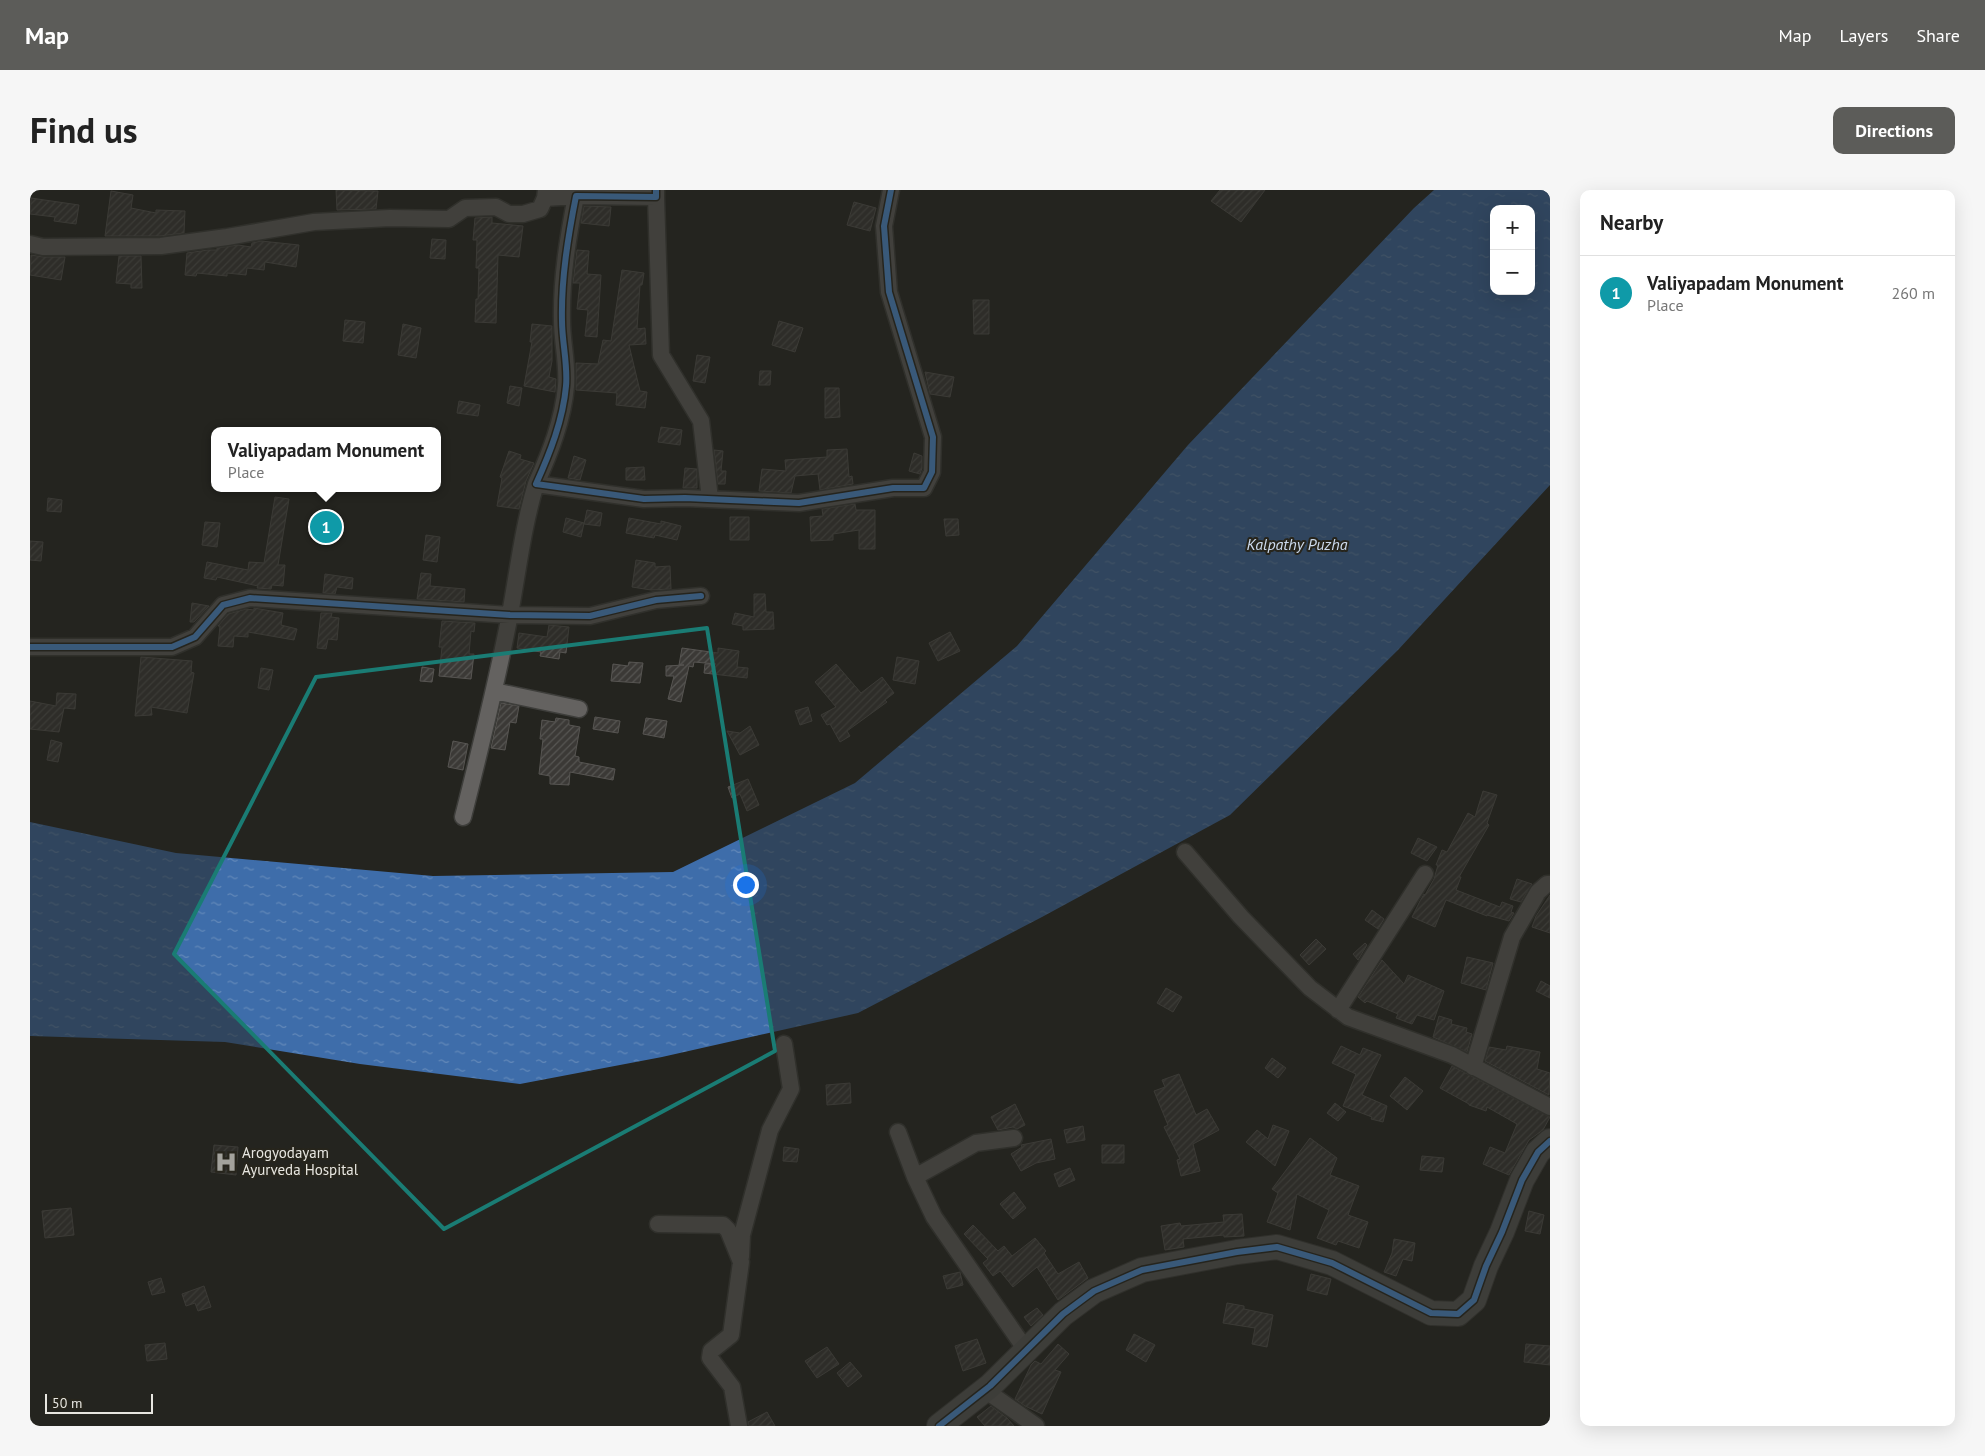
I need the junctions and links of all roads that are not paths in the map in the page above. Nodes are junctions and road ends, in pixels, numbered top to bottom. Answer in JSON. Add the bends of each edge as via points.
{"nodes":[{"id":1,"x":891,"y":190,"type":"edge"},
{"id":2,"x":545,"y":194,"type":"edge"},
{"id":3,"x":656,"y":194,"type":"edge"},
{"id":4,"x":576,"y":196,"type":"junction"},
{"id":5,"x":30,"y":244,"type":"edge"},
{"id":6,"x":536,"y":484,"type":"junction"},
{"id":7,"x":710,"y":499,"type":"junction"},
{"id":8,"x":702,"y":596,"type":"dead end"},
{"id":9,"x":510,"y":615,"type":"junction"},
{"id":10,"x":30,"y":647,"type":"edge"},
{"id":11,"x":494,"y":691,"type":"junction"},
{"id":12,"x":579,"y":709,"type":"dead end"},
{"id":13,"x":463,"y":817,"type":"dead end"},
{"id":14,"x":1185,"y":852,"type":"dead end"},
{"id":15,"x":1425,"y":874,"type":"dead end"},
{"id":16,"x":1550,"y":884,"type":"edge"},
{"id":17,"x":1338,"y":1010,"type":"junction"},
{"id":18,"x":784,"y":1044,"type":"dead end"},
{"id":19,"x":1474,"y":1067,"type":"junction"},
{"id":20,"x":1550,"y":1107,"type":"edge"},
{"id":21,"x":898,"y":1132,"type":"dead end"},
{"id":22,"x":1014,"y":1138,"type":"dead end"},
{"id":23,"x":1550,"y":1141,"type":"edge"},
{"id":24,"x":915,"y":1177,"type":"junction"},
{"id":25,"x":658,"y":1224,"type":"dead end"},
{"id":26,"x":741,"y":1262,"type":"junction"},
{"id":27,"x":1026,"y":1350,"type":"junction"},
{"id":28,"x":985,"y":1390,"type":"junction"},
{"id":29,"x":739,"y":1426,"type":"edge"},
{"id":30,"x":939,"y":1426,"type":"edge"},
{"id":31,"x":1036,"y":1426,"type":"edge"}],
"edges":[{"from":1,"to":7,"type":"street","via":[[884,226],[889,292],[933,437],[932,472],[924,488],[893,488],[799,503]]},
{"from":2,"to":4,"type":"street"},
{"from":2,"to":5,"type":"street","via":[[540,209],[523,214],[509,214],[496,208],[465,208],[449,219],[314,222],[161,246],[43,247]]},
{"from":3,"to":4,"type":"street"},
{"from":3,"to":7,"type":"street","via":[[661,355],[701,421]]},
{"from":4,"to":6,"type":"street","via":[[567,245],[562,321],[566,385],[559,425]]},
{"from":6,"to":7,"type":"street","via":[[644,500]]},
{"from":6,"to":9,"type":"street","via":[[528,509]]},
{"from":8,"to":9,"type":"street","via":[[656,600],[590,616]]},
{"from":9,"to":10,"type":"street","via":[[250,598],[223,605],[195,637],[172,647]]},
{"from":9,"to":11,"type":"street"},
{"from":11,"to":12,"type":"street"},
{"from":11,"to":13,"type":"street"},
{"from":14,"to":17,"type":"street","via":[[1241,917],[1310,988]]},
{"from":15,"to":17,"type":"street"},
{"from":16,"to":19,"type":"street","via":[[1538,892],[1512,937]]},
{"from":17,"to":19,"type":"street","via":[[1348,1017],[1452,1055]]},
{"from":18,"to":26,"type":"street","via":[[791,1089],[770,1130],[742,1235]]},
{"from":19,"to":20,"type":"street"},
{"from":21,"to":24,"type":"street"},
{"from":22,"to":24,"type":"street","via":[[976,1142]]},
{"from":23,"to":27,"type":"street","via":[[1538,1152],[1522,1180],[1474,1300],[1458,1314],[1431,1313],[1332,1264],[1277,1247],[1142,1270],[1094,1291],[1063,1314]]},
{"from":24,"to":27,"type":"street","via":[[934,1217]]},
{"from":25,"to":26,"type":"street","via":[[723,1225]]},
{"from":26,"to":29,"type":"street","via":[[730,1335],[711,1351],[710,1358],[732,1388]]},
{"from":27,"to":28,"type":"street"},
{"from":28,"to":30,"type":"street"},
{"from":28,"to":31,"type":"street"}]}
